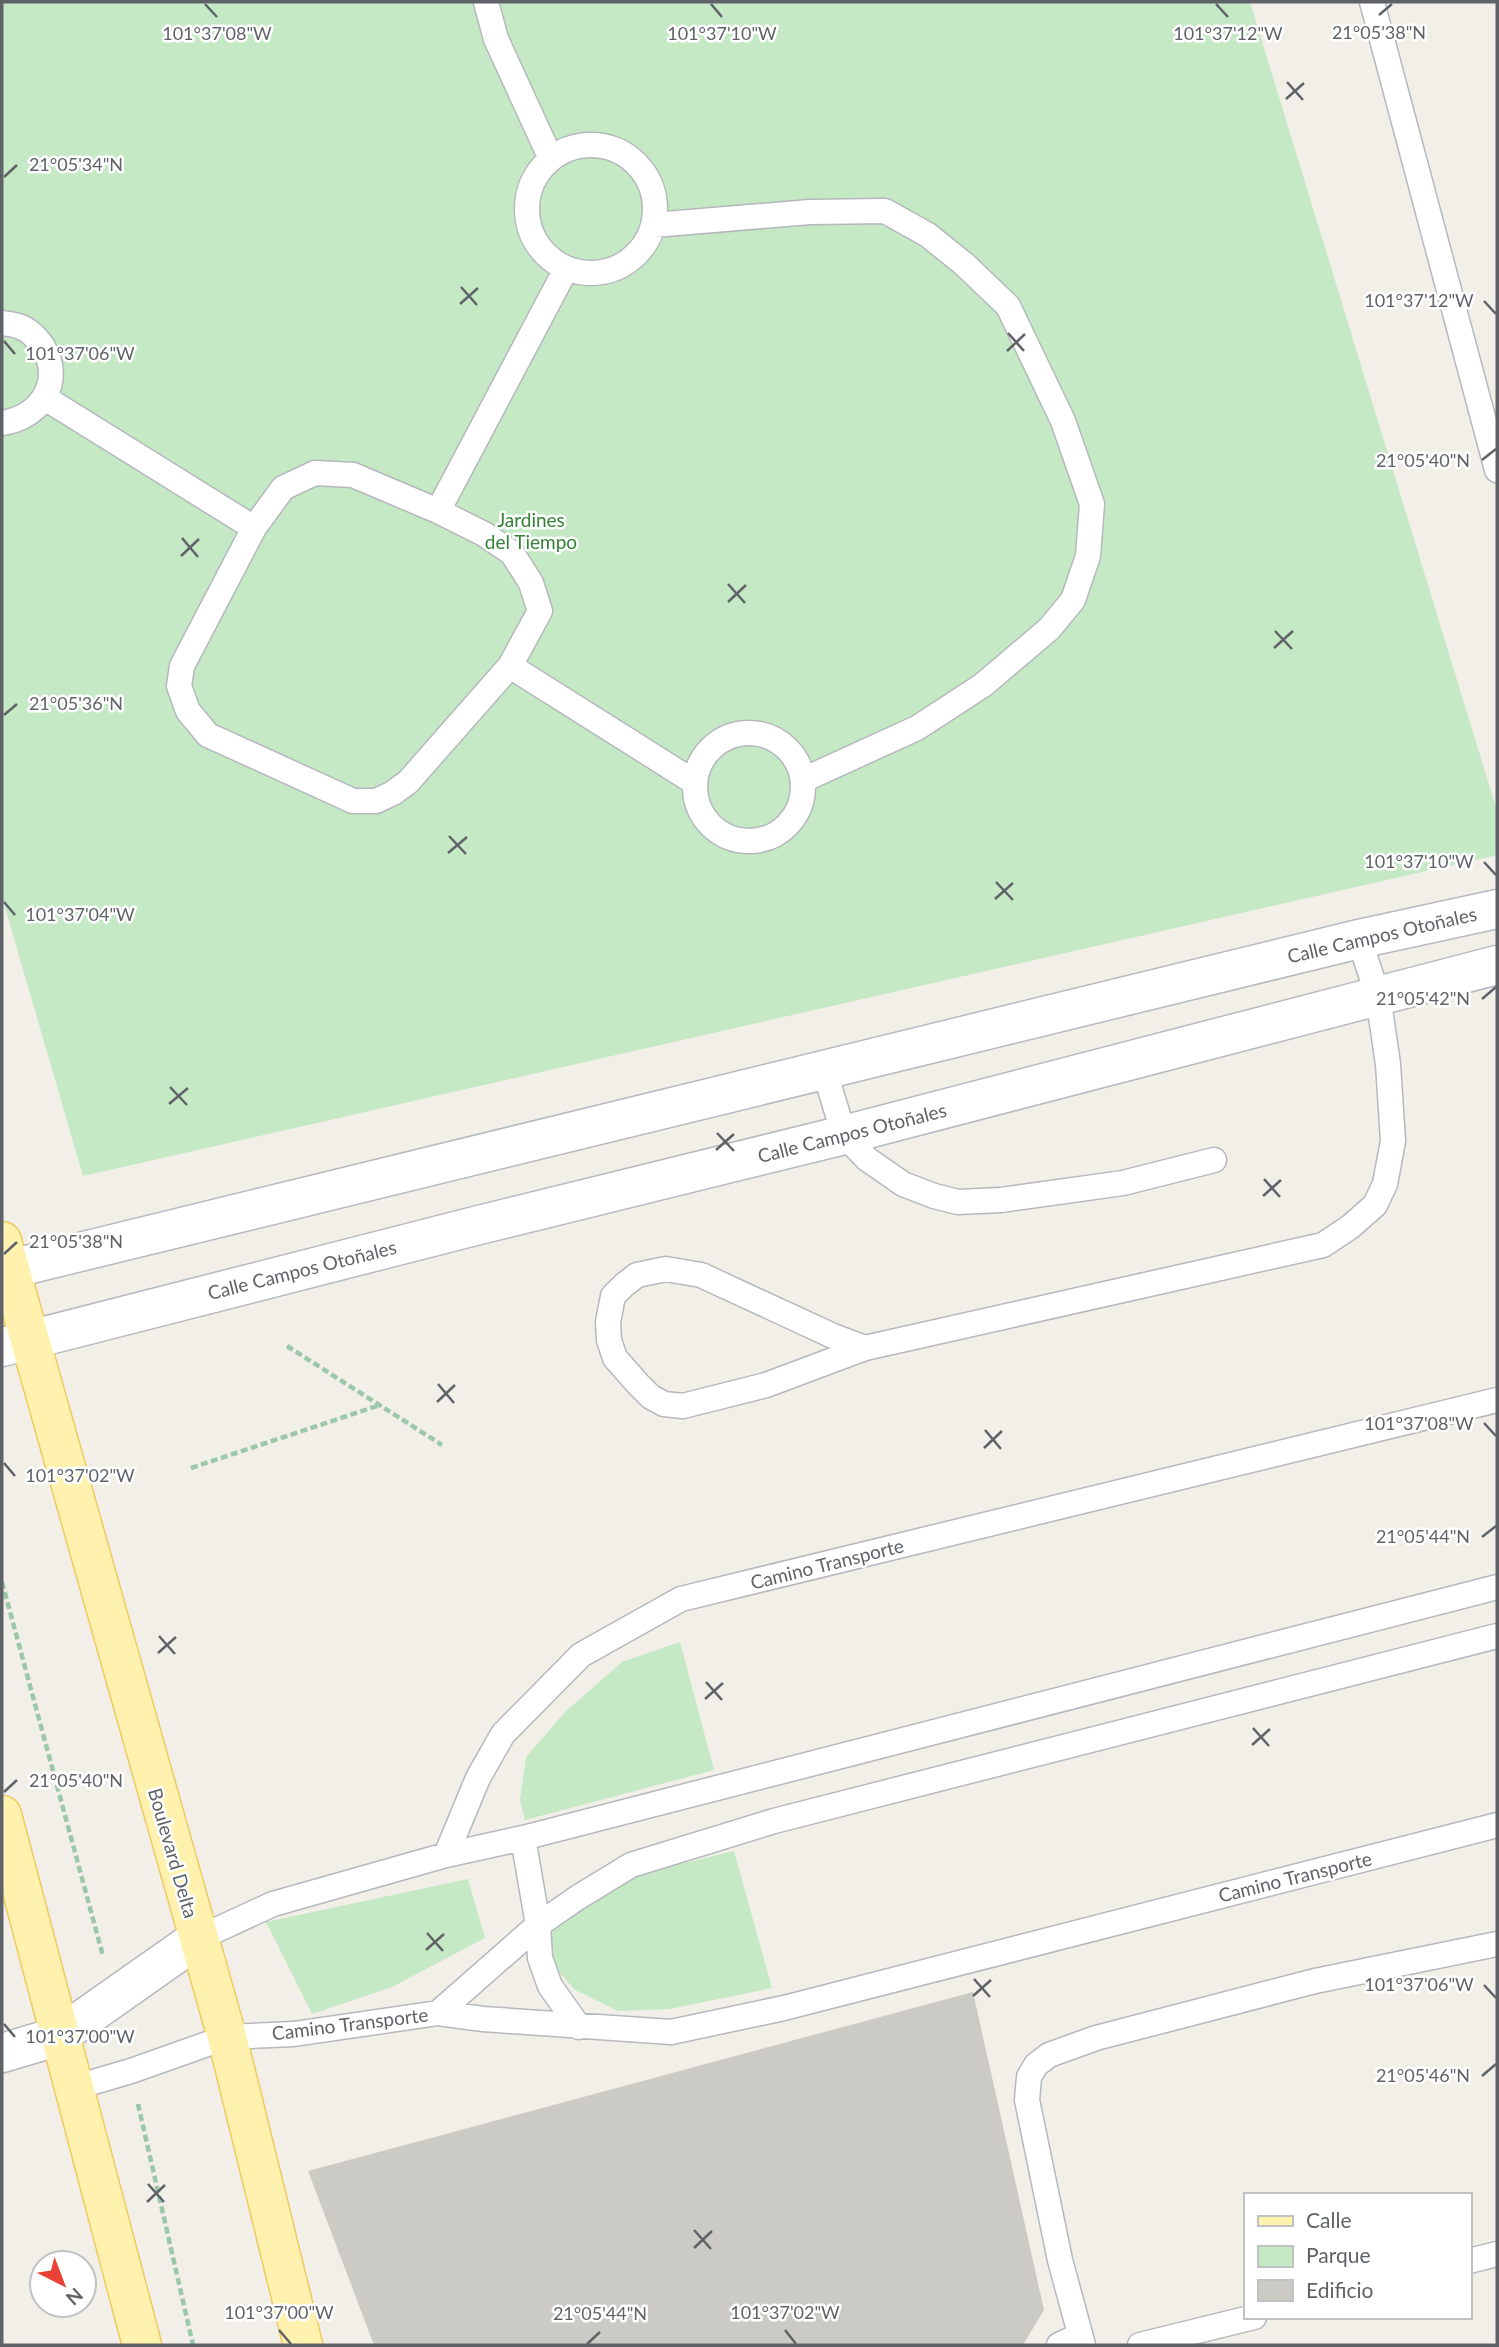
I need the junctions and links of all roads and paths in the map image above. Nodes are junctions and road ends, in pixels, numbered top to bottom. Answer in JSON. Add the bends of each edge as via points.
{"nodes":[{"id":1,"x":486,"y":2,"type":"edge"},
{"id":2,"x":1372,"y":2,"type":"edge"},
{"id":3,"x":551,"y":159,"type":"junction"},
{"id":4,"x":654,"y":225,"type":"junction"},
{"id":5,"x":566,"y":269,"type":"junction"},
{"id":6,"x":2,"y":323,"type":"edge"},
{"id":7,"x":45,"y":398,"type":"junction"},
{"id":8,"x":2,"y":423,"type":"edge"},
{"id":9,"x":1497,"y":470,"type":"edge"},
{"id":10,"x":438,"y":511,"type":"junction"},
{"id":11,"x":254,"y":528,"type":"junction"},
{"id":12,"x":510,"y":666,"type":"junction"},
{"id":13,"x":803,"y":780,"type":"junction"},
{"id":14,"x":694,"y":782,"type":"junction"},
{"id":15,"x":1497,"y":909,"type":"edge"},
{"id":16,"x":1359,"y":939,"type":"junction"},
{"id":17,"x":1497,"y":965,"type":"edge"},
{"id":18,"x":1378,"y":996,"type":"junction"},
{"id":19,"x":824,"y":1069,"type":"junction"},
{"id":20,"x":844,"y":1135,"type":"junction"},
{"id":21,"x":1214,"y":1160,"type":"dead end"},
{"id":22,"x":4,"y":1260,"type":"edge"},
{"id":23,"x":15,"y":1343,"type":"edge"},
{"id":24,"x":287,"y":1346,"type":"dead end"},
{"id":25,"x":865,"y":1348,"type":"junction"},
{"id":26,"x":1497,"y":1395,"type":"edge"},
{"id":27,"x":380,"y":1405,"type":"junction"},
{"id":28,"x":442,"y":1445,"type":"dead end"},
{"id":29,"x":191,"y":1468,"type":"dead end"},
{"id":30,"x":1497,"y":1587,"type":"edge"},
{"id":31,"x":1497,"y":1636,"type":"edge"},
{"id":32,"x":2,"y":1815,"type":"edge"},
{"id":33,"x":1497,"y":1825,"type":"edge"},
{"id":34,"x":523,"y":1838,"type":"junction"},
{"id":35,"x":446,"y":1855,"type":"junction"},
{"id":36,"x":538,"y":1925,"type":"junction"},
{"id":37,"x":197,"y":1939,"type":"junction"},
{"id":38,"x":1497,"y":1944,"type":"edge"},
{"id":39,"x":438,"y":2013,"type":"junction"},
{"id":40,"x":579,"y":2026,"type":"junction"},
{"id":41,"x":59,"y":2036,"type":"junction"},
{"id":42,"x":227,"y":2037,"type":"junction"},
{"id":43,"x":2,"y":2053,"type":"edge"},
{"id":44,"x":73,"y":2088,"type":"junction"},
{"id":45,"x":1497,"y":2254,"type":"edge"},
{"id":46,"x":1471,"y":2260,"type":"edge"},
{"id":47,"x":1246,"y":2319,"type":"edge"},
{"id":48,"x":1074,"y":2342,"type":"edge"},
{"id":49,"x":142,"y":2345,"type":"edge"},
{"id":50,"x":303,"y":2345,"type":"edge"},
{"id":51,"x":1140,"y":2345,"type":"edge"}],
"edges":[{"from":1,"to":3,"type":"lane","via":[[496,39]]},
{"from":2,"to":9,"type":"lane"},
{"from":3,"to":4,"type":"lane","via":[[571,148],[594,145],[626,156],[649,180],[655,202]]},
{"from":3,"to":5,"type":"lane","via":[[536,175],[528,196],[527,218],[534,239]]},
{"from":4,"to":5,"type":"lane","via":[[645,245],[610,271]]},
{"from":4,"to":13,"type":"lane","via":[[810,212],[885,211],[928,235],[1008,306],[1063,421],[1092,504],[1087,556],[1073,600],[1049,629],[983,685],[917,728]]},
{"from":5,"to":10,"type":"lane"},
{"from":6,"to":7,"type":"lane","via":[[20,326],[38,338],[48,356],[51,377]]},
{"from":7,"to":8,"type":"lane","via":[[32,412]]},
{"from":7,"to":11,"type":"lane"},
{"from":10,"to":11,"type":"lane","via":[[353,475],[315,473],[284,488]]},
{"from":10,"to":12,"type":"lane","via":[[512,553],[531,583],[540,611]]},
{"from":11,"to":12,"type":"lane","via":[[182,666],[179,686],[188,711],[208,736],[353,801],[376,801],[408,782]]},
{"from":12,"to":14,"type":"lane"},
{"from":13,"to":14,"type":"lane","via":[[788,748],[774,738],[739,733],[708,750]]},
{"from":13,"to":14,"type":"lane","via":[[797,812],[774,836],[758,841],[741,841],[712,827],[695,799]]},
{"from":15,"to":16,"type":"street","name":"Calle Campos Otoñales"},
{"from":16,"to":18,"type":"lane"},
{"from":16,"to":19,"type":"street","name":"Calle Campos Otoñales"},
{"from":17,"to":18,"type":"street","name":"Calle Campos Otoñales"},
{"from":18,"to":20,"type":"street","name":"Calle Campos Otoñales"},
{"from":18,"to":25,"type":"lane","via":[[1393,1141],[1385,1184],[1375,1205],[1350,1227],[1323,1245]]},
{"from":19,"to":20,"type":"lane"},
{"from":19,"to":22,"type":"street","name":"Calle Campos Otoñales"},
{"from":20,"to":21,"type":"lane","via":[[902,1184],[958,1202],[1123,1183]]},
{"from":20,"to":23,"type":"street","name":"Calle Campos Otoñales"},
{"from":22,"to":23,"type":"main road","name":"Boulevard Delta"},
{"from":23,"to":37,"type":"main road","name":"Boulevard Delta"},
{"from":24,"to":27,"type":"path"},
{"from":25,"to":25,"type":"lane","via":[[702,1275],[666,1269],[637,1275],[624,1285],[613,1296],[608,1322],[615,1358],[651,1397],[682,1406],[766,1385]]},
{"from":26,"to":35,"type":"lane","name":"Camino Transporte","via":[[681,1599],[581,1655],[503,1734],[478,1778]]},
{"from":27,"to":28,"type":"path"},
{"from":27,"to":29,"type":"path"},
{"from":30,"to":34,"type":"lane"},
{"from":31,"to":36,"type":"lane","via":[[774,1821],[631,1865]]},
{"from":32,"to":41,"type":"main road"},
{"from":33,"to":40,"type":"lane","name":"Camino Transporte","via":[[784,2008],[671,2032]]},
{"from":34,"to":35,"type":"lane"},
{"from":34,"to":36,"type":"lane"},
{"from":35,"to":37,"type":"lane","via":[[273,1904]]},
{"from":36,"to":39,"type":"lane"},
{"from":36,"to":40,"type":"lane","via":[[540,1958],[550,1986]]},
{"from":37,"to":41,"type":"street"},
{"from":37,"to":42,"type":"main road","name":"Boulevard Delta"},
{"from":38,"to":48,"type":"lane","via":[[1315,1981],[1096,2038],[1049,2055],[1036,2065],[1029,2077],[1027,2100]]},
{"from":39,"to":40,"type":"lane","name":"Camino Transporte"},
{"from":39,"to":42,"type":"lane","name":"Camino Transporte","via":[[294,2034]]},
{"from":41,"to":43,"type":"street"},
{"from":41,"to":44,"type":"main road"},
{"from":42,"to":44,"type":"lane","name":"Camino Transporte"},
{"from":42,"to":50,"type":"main road","name":"Boulevard Delta"},
{"from":44,"to":49,"type":"main road"},
{"from":45,"to":46,"type":"lane"},
{"from":47,"to":51,"type":"lane"}]}
